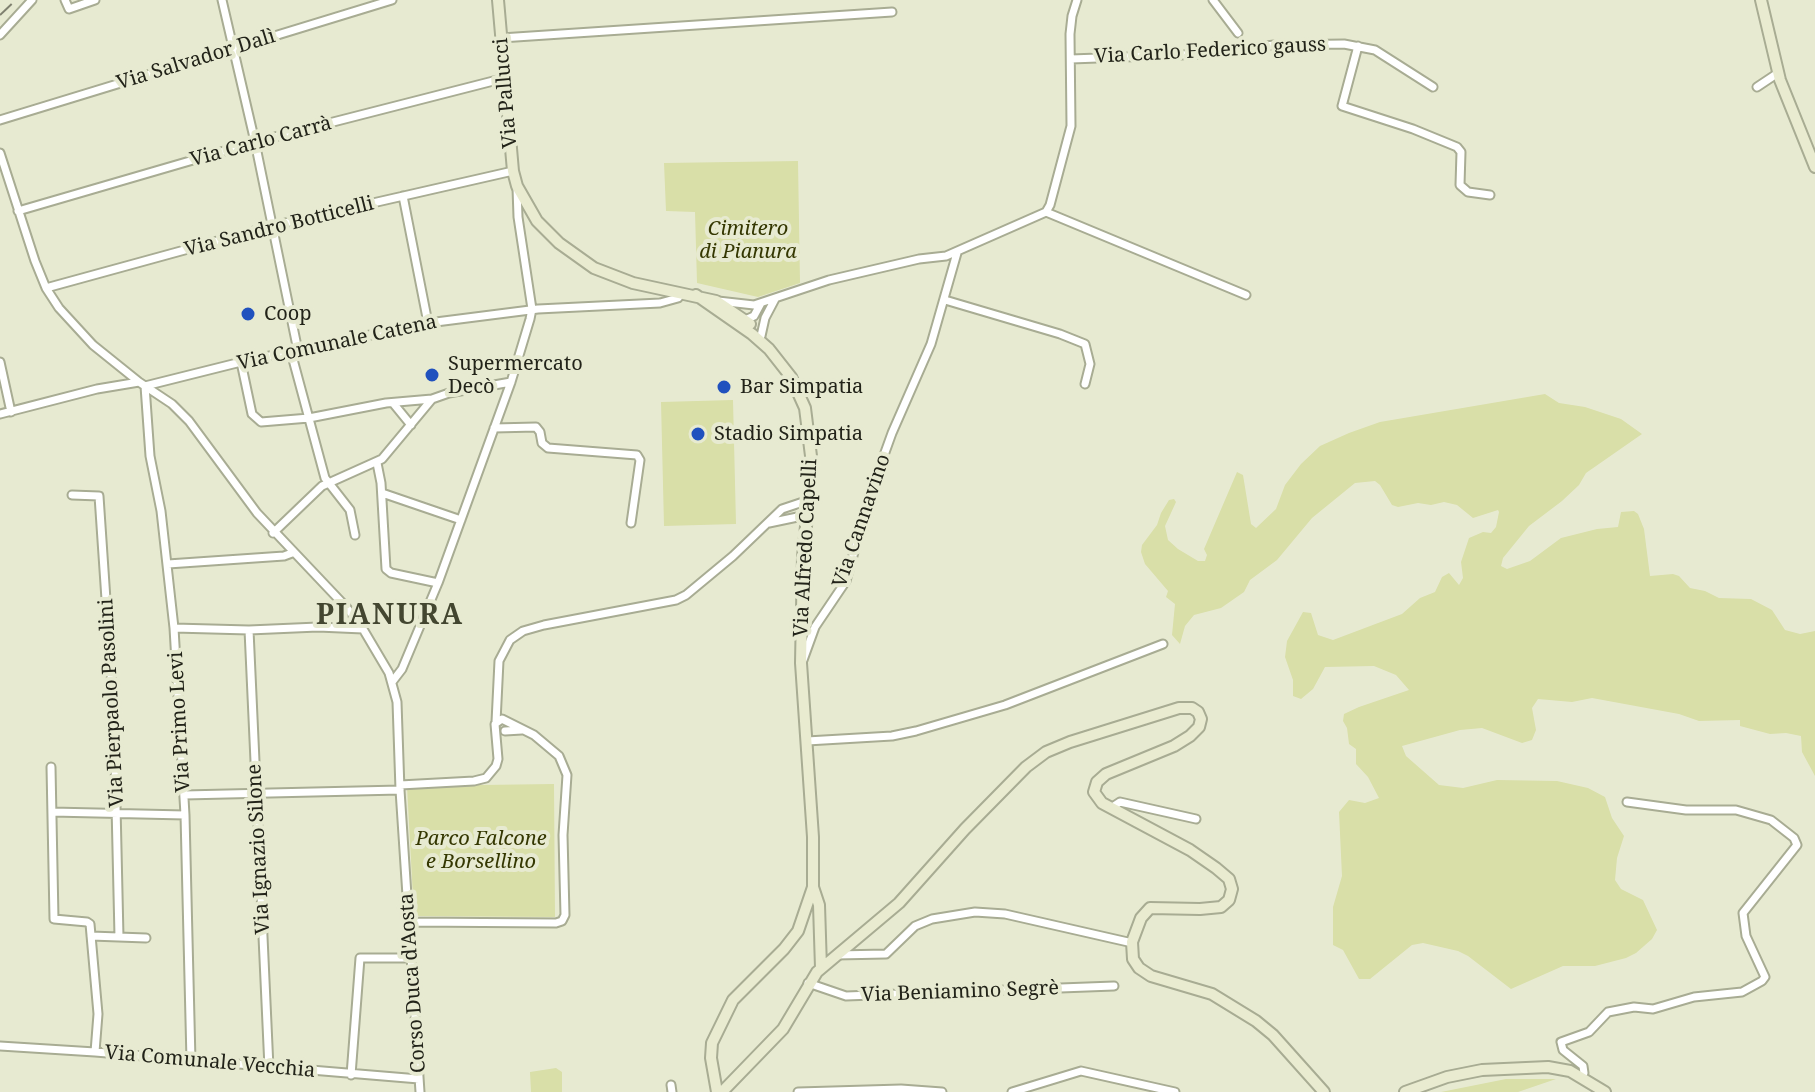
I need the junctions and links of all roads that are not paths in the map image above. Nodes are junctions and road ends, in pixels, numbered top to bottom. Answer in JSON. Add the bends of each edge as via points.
{"nodes":[{"id":1,"x":32,"y":0,"type":"edge"},
{"id":2,"x":65,"y":0,"type":"edge"},
{"id":3,"x":95,"y":0,"type":"edge"},
{"id":4,"x":222,"y":0,"type":"edge"},
{"id":5,"x":392,"y":0,"type":"edge"},
{"id":6,"x":498,"y":0,"type":"edge"},
{"id":7,"x":1077,"y":0,"type":"edge"},
{"id":8,"x":1213,"y":0,"type":"edge"},
{"id":9,"x":1761,"y":0,"type":"edge"},
{"id":10,"x":892,"y":12,"type":"dead end"},
{"id":11,"x":1238,"y":33,"type":"dead end"},
{"id":12,"x":0,"y":35,"type":"edge"},
{"id":13,"x":501,"y":38,"type":"junction"},
{"id":14,"x":1358,"y":46,"type":"junction"},
{"id":15,"x":234,"y":48,"type":"junction"},
{"id":16,"x":1071,"y":59,"type":"junction"},
{"id":17,"x":1778,"y":73,"type":"junction"},
{"id":18,"x":505,"y":78,"type":"junction"},
{"id":19,"x":1433,"y":87,"type":"dead end"},
{"id":20,"x":1757,"y":87,"type":"dead end"},
{"id":21,"x":0,"y":120,"type":"edge"},
{"id":22,"x":255,"y":142,"type":"junction"},
{"id":23,"x":0,"y":153,"type":"edge"},
{"id":24,"x":1815,"y":167,"type":"edge"},
{"id":25,"x":513,"y":171,"type":"junction"},
{"id":26,"x":517,"y":186,"type":"junction"},
{"id":27,"x":1490,"y":195,"type":"dead end"},
{"id":28,"x":403,"y":196,"type":"junction"},
{"id":29,"x":528,"y":206,"type":"junction"},
{"id":30,"x":18,"y":211,"type":"junction"},
{"id":31,"x":1046,"y":212,"type":"junction"},
{"id":32,"x":518,"y":217,"type":"junction"},
{"id":33,"x":272,"y":226,"type":"junction"},
{"id":34,"x":957,"y":253,"type":"junction"},
{"id":35,"x":46,"y":288,"type":"junction"},
{"id":36,"x":682,"y":293,"type":"junction"},
{"id":37,"x":1246,"y":295,"type":"dead end"},
{"id":38,"x":776,"y":298,"type":"junction"},
{"id":39,"x":945,"y":300,"type":"junction"},
{"id":40,"x":761,"y":303,"type":"junction"},
{"id":41,"x":715,"y":304,"type":"junction"},
{"id":42,"x":751,"y":306,"type":"junction"},
{"id":43,"x":532,"y":309,"type":"junction"},
{"id":44,"x":745,"y":320,"type":"junction"},
{"id":45,"x":428,"y":323,"type":"junction"},
{"id":46,"x":760,"y":338,"type":"junction"},
{"id":47,"x":294,"y":351,"type":"junction"},
{"id":48,"x":0,"y":362,"type":"edge"},
{"id":49,"x":241,"y":362,"type":"junction"},
{"id":50,"x":511,"y":382,"type":"junction"},
{"id":51,"x":142,"y":384,"type":"junction"},
{"id":52,"x":1085,"y":384,"type":"dead end"},
{"id":53,"x":432,"y":399,"type":"junction"},
{"id":54,"x":393,"y":403,"type":"junction"},
{"id":55,"x":11,"y":412,"type":"junction"},
{"id":56,"x":0,"y":414,"type":"edge"},
{"id":57,"x":309,"y":418,"type":"junction"},
{"id":58,"x":411,"y":425,"type":"junction"},
{"id":59,"x":494,"y":428,"type":"junction"},
{"id":60,"x":377,"y":463,"type":"junction"},
{"id":61,"x":328,"y":483,"type":"junction"},
{"id":62,"x":382,"y":493,"type":"junction"},
{"id":63,"x":72,"y":495,"type":"dead end"},
{"id":64,"x":809,"y":500,"type":"junction"},
{"id":65,"x":807,"y":515,"type":"junction"},
{"id":66,"x":461,"y":520,"type":"junction"},
{"id":67,"x":631,"y":523,"type":"dead end"},
{"id":68,"x":767,"y":524,"type":"junction"},
{"id":69,"x":273,"y":533,"type":"junction"},
{"id":70,"x":355,"y":535,"type":"dead end"},
{"id":71,"x":292,"y":553,"type":"junction"},
{"id":72,"x":168,"y":564,"type":"junction"},
{"id":73,"x":438,"y":583,"type":"junction"},
{"id":74,"x":174,"y":628,"type":"junction"},
{"id":75,"x":363,"y":629,"type":"junction"},
{"id":76,"x":249,"y":630,"type":"junction"},
{"id":77,"x":1163,"y":644,"type":"dead end"},
{"id":78,"x":801,"y":663,"type":"junction"},
{"id":79,"x":392,"y":682,"type":"junction"},
{"id":80,"x":501,"y":723,"type":"junction"},
{"id":81,"x":807,"y":741,"type":"junction"},
{"id":82,"x":51,"y":767,"type":"dead end"},
{"id":83,"x":400,"y":787,"type":"junction"},
{"id":84,"x":257,"y":793,"type":"junction"},
{"id":85,"x":184,"y":795,"type":"junction"},
{"id":86,"x":1627,"y":802,"type":"dead end"},
{"id":87,"x":1111,"y":808,"type":"junction"},
{"id":88,"x":52,"y":812,"type":"junction"},
{"id":89,"x":118,"y":813,"type":"junction"},
{"id":90,"x":185,"y":815,"type":"junction"},
{"id":91,"x":1196,"y":819,"type":"dead end"},
{"id":92,"x":813,"y":887,"type":"junction"},
{"id":93,"x":410,"y":922,"type":"junction"},
{"id":94,"x":91,"y":936,"type":"junction"},
{"id":95,"x":119,"y":937,"type":"junction"},
{"id":96,"x":146,"y":938,"type":"dead end"},
{"id":97,"x":1128,"y":942,"type":"dead end"},
{"id":98,"x":836,"y":955,"type":"junction"},
{"id":99,"x":412,"y":958,"type":"junction"},
{"id":100,"x":821,"y":968,"type":"junction"},
{"id":101,"x":808,"y":983,"type":"junction"},
{"id":102,"x":1114,"y":986,"type":"dead end"},
{"id":103,"x":0,"y":1046,"type":"edge"},
{"id":104,"x":95,"y":1052,"type":"junction"},
{"id":105,"x":191,"y":1061,"type":"junction"},
{"id":106,"x":269,"y":1068,"type":"junction"},
{"id":107,"x":351,"y":1075,"type":"junction"},
{"id":108,"x":1581,"y":1076,"type":"junction"},
{"id":109,"x":419,"y":1079,"type":"junction"},
{"id":110,"x":420,"y":1092,"type":"edge"},
{"id":111,"x":719,"y":1092,"type":"edge"},
{"id":112,"x":798,"y":1092,"type":"edge"},
{"id":113,"x":942,"y":1092,"type":"edge"},
{"id":114,"x":1012,"y":1092,"type":"edge"},
{"id":115,"x":1175,"y":1092,"type":"edge"},
{"id":116,"x":1324,"y":1092,"type":"edge"},
{"id":117,"x":1405,"y":1092,"type":"edge"},
{"id":118,"x":1605,"y":1092,"type":"edge"}],
"edges":[{"from":1,"to":12,"type":"street"},
{"from":2,"to":3,"type":"street","via":[[69,9]]},
{"from":4,"to":15,"type":"street"},
{"from":5,"to":15,"type":"street","name":"Via Salvador Dalì"},
{"from":6,"to":13,"type":"street","name":"Via Pallucci"},
{"from":7,"to":16,"type":"street"},
{"from":8,"to":11,"type":"street"},
{"from":9,"to":17,"type":"street"},
{"from":10,"to":13,"type":"street"},
{"from":13,"to":18,"type":"street","name":"Via Pallucci"},
{"from":14,"to":16,"type":"street","name":"Via Carlo Federico gauss","via":[[1274,45],[1206,54]]},
{"from":14,"to":19,"type":"street","name":"Via Carlo Federico gauss","via":[[1375,50]]},
{"from":14,"to":27,"type":"street","via":[[1342,106],[1457,147],[1460,185],[1468,192]]},
{"from":15,"to":21,"type":"street","name":"Via Salvador Dalì"},
{"from":15,"to":22,"type":"street"},
{"from":16,"to":31,"type":"street","via":[[1071,126]]},
{"from":17,"to":20,"type":"street"},
{"from":17,"to":24,"type":"street"},
{"from":18,"to":22,"type":"street","name":"Via Carlo Carrà"},
{"from":18,"to":25,"type":"street","name":"Via Pallucci"},
{"from":22,"to":30,"type":"street","name":"Via Carlo Carrà"},
{"from":22,"to":33,"type":"street"},
{"from":23,"to":30,"type":"street"},
{"from":25,"to":26,"type":"street","name":"Via Pallucci"},
{"from":25,"to":28,"type":"street","name":"Via Sandro Botticelli"},
{"from":26,"to":29,"type":"street","name":"Via Pallucci"},
{"from":26,"to":32,"type":"street","name":"Via Pallucci"},
{"from":28,"to":33,"type":"street","name":"Via Sandro Botticelli"},
{"from":28,"to":45,"type":"street"},
{"from":29,"to":32,"type":"street"},
{"from":29,"to":36,"type":"street","name":"Via Alfredo Capelli","via":[[545,232],[594,268]]},
{"from":30,"to":35,"type":"street"},
{"from":31,"to":34,"type":"street"},
{"from":31,"to":37,"type":"street"},
{"from":32,"to":43,"type":"street","name":"Via Pallucci"},
{"from":33,"to":35,"type":"street","name":"Via Sandro Botticelli"},
{"from":33,"to":47,"type":"street"},
{"from":34,"to":38,"type":"street","via":[[829,280]]},
{"from":34,"to":39,"type":"street","name":"Via Cannavino"},
{"from":35,"to":51,"type":"street","via":[[76,329]]},
{"from":36,"to":41,"type":"street","name":"Via Alfredo Capelli"},
{"from":36,"to":43,"type":"street","name":"Via Comunale Catena","via":[[660,303]]},
{"from":38,"to":40,"type":"street"},
{"from":38,"to":46,"type":"street"},
{"from":39,"to":52,"type":"street","via":[[1085,344],[1090,364]]},
{"from":39,"to":78,"type":"street","name":"Via Cannavino","via":[[870,494],[846,581],[815,627]]},
{"from":40,"to":42,"type":"street"},
{"from":40,"to":44,"type":"street"},
{"from":41,"to":42,"type":"street"},
{"from":41,"to":44,"type":"street","name":"Via Alfredo Capelli"},
{"from":41,"to":46,"type":"street","name":"Via Alfredo Capelli"},
{"from":42,"to":44,"type":"street"},
{"from":43,"to":45,"type":"street","name":"Via Comunale Catena"},
{"from":43,"to":50,"type":"street"},
{"from":44,"to":46,"type":"street","name":"Via Alfredo Capelli"},
{"from":45,"to":47,"type":"street","name":"Via Comunale Catena"},
{"from":46,"to":64,"type":"street","name":"Via Alfredo Capelli","via":[[791,377],[805,408],[812,464]]},
{"from":47,"to":49,"type":"street","name":"Via Comunale Catena"},
{"from":47,"to":57,"type":"street"},
{"from":48,"to":55,"type":"street"},
{"from":49,"to":51,"type":"street","name":"Via Comunale Catena"},
{"from":49,"to":57,"type":"street","via":[[257,420]]},
{"from":50,"to":53,"type":"street"},
{"from":50,"to":59,"type":"street"},
{"from":51,"to":55,"type":"street","name":"Via Comunale Catena","via":[[97,389]]},
{"from":51,"to":69,"type":"street","via":[[189,421]]},
{"from":51,"to":72,"type":"street","name":"Via Primo Levi"},
{"from":53,"to":54,"type":"street"},
{"from":53,"to":58,"type":"street"},
{"from":54,"to":57,"type":"street"},
{"from":54,"to":58,"type":"street"},
{"from":55,"to":56,"type":"street","name":"Via Comunale Catena"},
{"from":57,"to":61,"type":"street"},
{"from":58,"to":60,"type":"street"},
{"from":59,"to":66,"type":"street"},
{"from":59,"to":67,"type":"street","via":[[536,427],[548,448],[637,455]]},
{"from":60,"to":61,"type":"street"},
{"from":60,"to":62,"type":"street"},
{"from":61,"to":69,"type":"street"},
{"from":61,"to":70,"type":"street","via":[[350,510]]},
{"from":62,"to":66,"type":"street"},
{"from":62,"to":73,"type":"street","via":[[386,569]]},
{"from":63,"to":89,"type":"street","name":"Via Pierpaolo Pasolini","via":[[99,496]]},
{"from":64,"to":65,"type":"street","name":"Via Alfredo Capelli"},
{"from":64,"to":68,"type":"street","via":[[782,509]]},
{"from":65,"to":68,"type":"street"},
{"from":65,"to":78,"type":"street","name":"Via Alfredo Capelli"},
{"from":66,"to":73,"type":"street"},
{"from":68,"to":80,"type":"street","via":[[676,600],[544,625],[510,640],[499,661]]},
{"from":69,"to":71,"type":"street"},
{"from":71,"to":72,"type":"street"},
{"from":71,"to":75,"type":"street"},
{"from":72,"to":74,"type":"street","name":"Via Primo Levi"},
{"from":73,"to":79,"type":"street"},
{"from":74,"to":76,"type":"street"},
{"from":74,"to":85,"type":"street","name":"Via Primo Levi"},
{"from":75,"to":76,"type":"street"},
{"from":75,"to":79,"type":"street"},
{"from":76,"to":84,"type":"street","name":"Via Ignazio Silone"},
{"from":77,"to":81,"type":"street","via":[[1005,705],[916,731]]},
{"from":78,"to":81,"type":"street","name":"Via Cannavino"},
{"from":79,"to":83,"type":"street","name":"Corso Duca d'Aosta"},
{"from":80,"to":83,"type":"street","via":[[498,759],[486,778]]},
{"from":80,"to":93,"type":"street","via":[[528,731],[559,756],[567,771],[565,915],[558,923]]},
{"from":81,"to":92,"type":"street","name":"Via Cannavino"},
{"from":82,"to":88,"type":"street"},
{"from":83,"to":84,"type":"street"},
{"from":83,"to":93,"type":"street","name":"Corso Duca d'Aosta"},
{"from":84,"to":85,"type":"street"},
{"from":84,"to":106,"type":"street","name":"Via Ignazio Silone"},
{"from":85,"to":90,"type":"street","name":"Via Primo Levi"},
{"from":86,"to":108,"type":"street","via":[[1736,810],[1771,820],[1797,845],[1743,913],[1762,981],[1742,992],[1608,1012],[1589,1032],[1561,1042],[1583,1066]]},
{"from":87,"to":91,"type":"street","via":[[1120,802]]},
{"from":87,"to":98,"type":"street","via":[[1094,792],[1097,782],[1190,736],[1201,724],[1198,712],[1179,708],[1046,752],[885,916]]},
{"from":87,"to":116,"type":"street","via":[[1203,859],[1229,879],[1232,889],[1221,907],[1147,911],[1132,942],[1136,965],[1151,976],[1212,994],[1256,1021]]},
{"from":88,"to":89,"type":"street"},
{"from":88,"to":94,"type":"street","via":[[54,919],[88,922]]},
{"from":89,"to":90,"type":"street"},
{"from":89,"to":95,"type":"street","name":"Via Pierpaolo Pasolini"},
{"from":90,"to":105,"type":"street","name":"Via Primo Levi"},
{"from":92,"to":100,"type":"street","name":"Via Cannavino","via":[[819,905]]},
{"from":92,"to":111,"type":"street","name":"Via Cannavino","via":[[798,931],[733,1000],[712,1043]]},
{"from":93,"to":99,"type":"street","name":"Corso Duca d'Aosta"},
{"from":94,"to":95,"type":"street"},
{"from":94,"to":104,"type":"street","via":[[98,1014]]},
{"from":95,"to":96,"type":"street"},
{"from":97,"to":98,"type":"street","via":[[975,912],[915,926],[886,954]]},
{"from":98,"to":100,"type":"street"},
{"from":99,"to":107,"type":"street","via":[[360,958]]},
{"from":99,"to":109,"type":"street","name":"Corso Duca d'Aosta"},
{"from":100,"to":101,"type":"street"},
{"from":101,"to":102,"type":"street","name":"Via Beniamino Segrè","via":[[846,996]]},
{"from":101,"to":111,"type":"street","via":[[783,1029]]},
{"from":103,"to":104,"type":"street","name":"Via Comunale Vecchia"},
{"from":104,"to":105,"type":"street","name":"Via Comunale Vecchia"},
{"from":105,"to":106,"type":"street","name":"Via Comunale Vecchia"},
{"from":106,"to":107,"type":"street","name":"Via Comunale Vecchia"},
{"from":107,"to":109,"type":"street","name":"Via Comunale Vecchia"},
{"from":108,"to":117,"type":"street","via":[[1548,1067],[1482,1070]]},
{"from":108,"to":118,"type":"street"},
{"from":109,"to":110,"type":"street","name":"Corso Duca d'Aosta"},
{"from":112,"to":113,"type":"street"},
{"from":114,"to":115,"type":"street","via":[[1081,1071]]}]}
